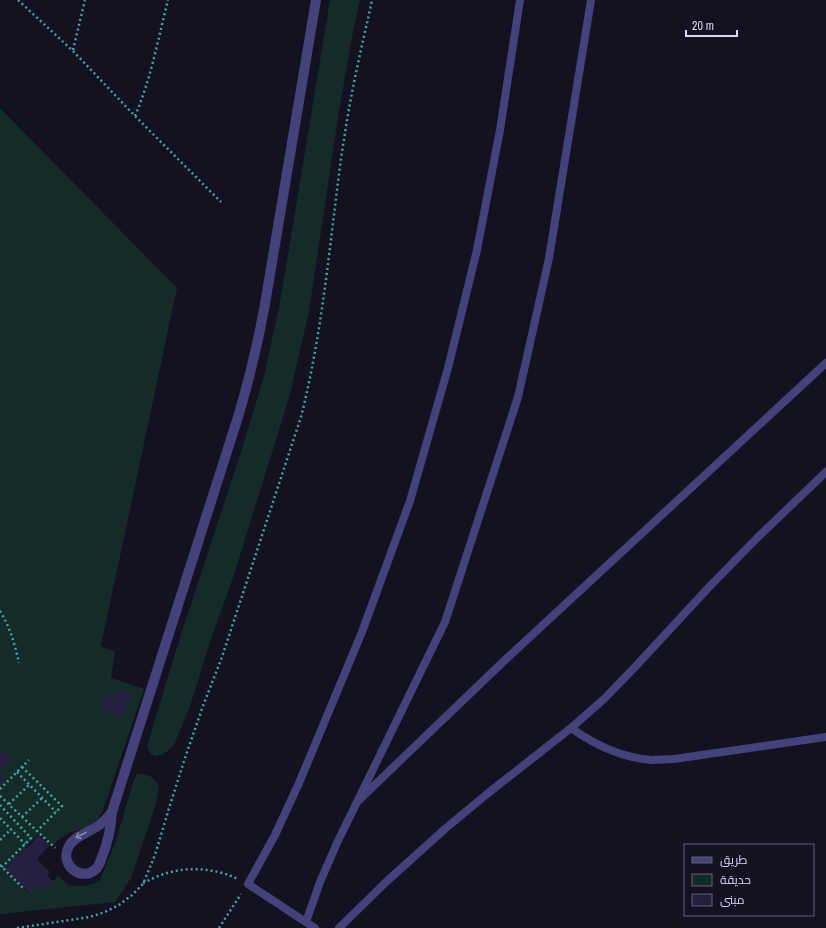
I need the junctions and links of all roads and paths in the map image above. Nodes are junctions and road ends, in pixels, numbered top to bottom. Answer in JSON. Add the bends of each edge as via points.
{"nodes":[{"id":1,"x":18,"y":0,"type":"edge"},
{"id":2,"x":85,"y":0,"type":"edge"},
{"id":3,"x":168,"y":0,"type":"edge"},
{"id":4,"x":316,"y":0,"type":"edge"},
{"id":5,"x":372,"y":0,"type":"edge"},
{"id":6,"x":520,"y":0,"type":"edge"},
{"id":7,"x":591,"y":0,"type":"edge"},
{"id":8,"x":73,"y":51,"type":"junction"},
{"id":9,"x":135,"y":116,"type":"junction"},
{"id":10,"x":221,"y":202,"type":"dead end"},
{"id":11,"x":826,"y":363,"type":"edge"},
{"id":12,"x":826,"y":472,"type":"edge"},
{"id":13,"x":0,"y":610,"type":"edge"},
{"id":14,"x":19,"y":663,"type":"dead end"},
{"id":15,"x":571,"y":728,"type":"junction"},
{"id":16,"x":826,"y":737,"type":"edge"},
{"id":17,"x":29,"y":760,"type":"dead end"},
{"id":18,"x":22,"y":767,"type":"junction"},
{"id":19,"x":17,"y":772,"type":"junction"},
{"id":20,"x":29,"y":785,"type":"junction"},
{"id":21,"x":0,"y":788,"type":"edge"},
{"id":22,"x":0,"y":796,"type":"edge"},
{"id":23,"x":42,"y":798,"type":"junction"},
{"id":24,"x":9,"y":804,"type":"junction"},
{"id":25,"x":355,"y":804,"type":"junction"},
{"id":26,"x":0,"y":805,"type":"edge"},
{"id":27,"x":56,"y":812,"type":"junction"},
{"id":28,"x":112,"y":812,"type":"junction"},
{"id":29,"x":22,"y":817,"type":"junction"},
{"id":30,"x":0,"y":818,"type":"edge"},
{"id":31,"x":11,"y":829,"type":"junction"},
{"id":32,"x":36,"y":832,"type":"junction"},
{"id":33,"x":0,"y":840,"type":"edge"},
{"id":34,"x":25,"y":844,"type":"junction"},
{"id":35,"x":66,"y":859,"type":"junction"},
{"id":36,"x":1,"y":866,"type":"edge"},
{"id":37,"x":143,"y":884,"type":"junction"},
{"id":38,"x":248,"y":884,"type":"junction"},
{"id":39,"x":24,"y":889,"type":"dead end"},
{"id":40,"x":306,"y":922,"type":"junction"},
{"id":41,"x":17,"y":928,"type":"edge"},
{"id":42,"x":219,"y":928,"type":"edge"},
{"id":43,"x":315,"y":928,"type":"edge"},
{"id":44,"x":338,"y":928,"type":"edge"}],
"edges":[{"from":1,"to":8,"type":"path"},
{"from":2,"to":8,"type":"path"},
{"from":3,"to":9,"type":"path","via":[[146,89]]},
{"from":4,"to":28,"type":"street","via":[[258,342],[236,425]]},
{"from":5,"to":37,"type":"path","via":[[348,112],[318,338],[301,417],[222,657],[186,755],[156,855]]},
{"from":6,"to":38,"type":"lane","via":[[500,130],[477,250],[448,368],[410,501],[362,632],[299,783],[275,835]]},
{"from":7,"to":25,"type":"lane","via":[[549,258],[518,397],[445,622]]},
{"from":8,"to":9,"type":"path"},
{"from":9,"to":10,"type":"path"},
{"from":11,"to":25,"type":"lane","via":[[505,660]]},
{"from":12,"to":15,"type":"lane","via":[[757,538],[635,667]]},
{"from":13,"to":14,"type":"path","via":[[9,628]]},
{"from":15,"to":16,"type":"lane","via":[[608,750],[629,757],[651,760],[674,759]]},
{"from":15,"to":44,"type":"lane","via":[[446,828]]},
{"from":17,"to":18,"type":"path"},
{"from":18,"to":19,"type":"path"},
{"from":18,"to":27,"type":"path","via":[[62,806]]},
{"from":19,"to":20,"type":"path"},
{"from":19,"to":21,"type":"path"},
{"from":20,"to":23,"type":"path"},
{"from":20,"to":24,"type":"path"},
{"from":22,"to":24,"type":"path"},
{"from":23,"to":27,"type":"path"},
{"from":23,"to":29,"type":"path"},
{"from":24,"to":29,"type":"path"},
{"from":25,"to":40,"type":"lane","via":[[320,882]]},
{"from":26,"to":34,"type":"path","via":[[31,838]]},
{"from":27,"to":32,"type":"path"},
{"from":28,"to":35,"type":"street","one_way":true,"via":[[106,820],[72,842],[68,847]]},
{"from":28,"to":35,"type":"street","via":[[110,837],[99,865],[89,873],[80,873],[71,868]]},
{"from":29,"to":32,"type":"path"},
{"from":30,"to":31,"type":"path"},
{"from":31,"to":33,"type":"path"},
{"from":31,"to":34,"type":"path"},
{"from":32,"to":35,"type":"path"},
{"from":34,"to":36,"type":"path"},
{"from":36,"to":39,"type":"path"},
{"from":37,"to":38,"type":"path","via":[[163,874],[185,869],[229,875]]},
{"from":37,"to":41,"type":"path","via":[[123,902],[105,912],[90,917]]},
{"from":38,"to":40,"type":"lane"},
{"from":38,"to":42,"type":"path"},
{"from":40,"to":43,"type":"lane"}]}
